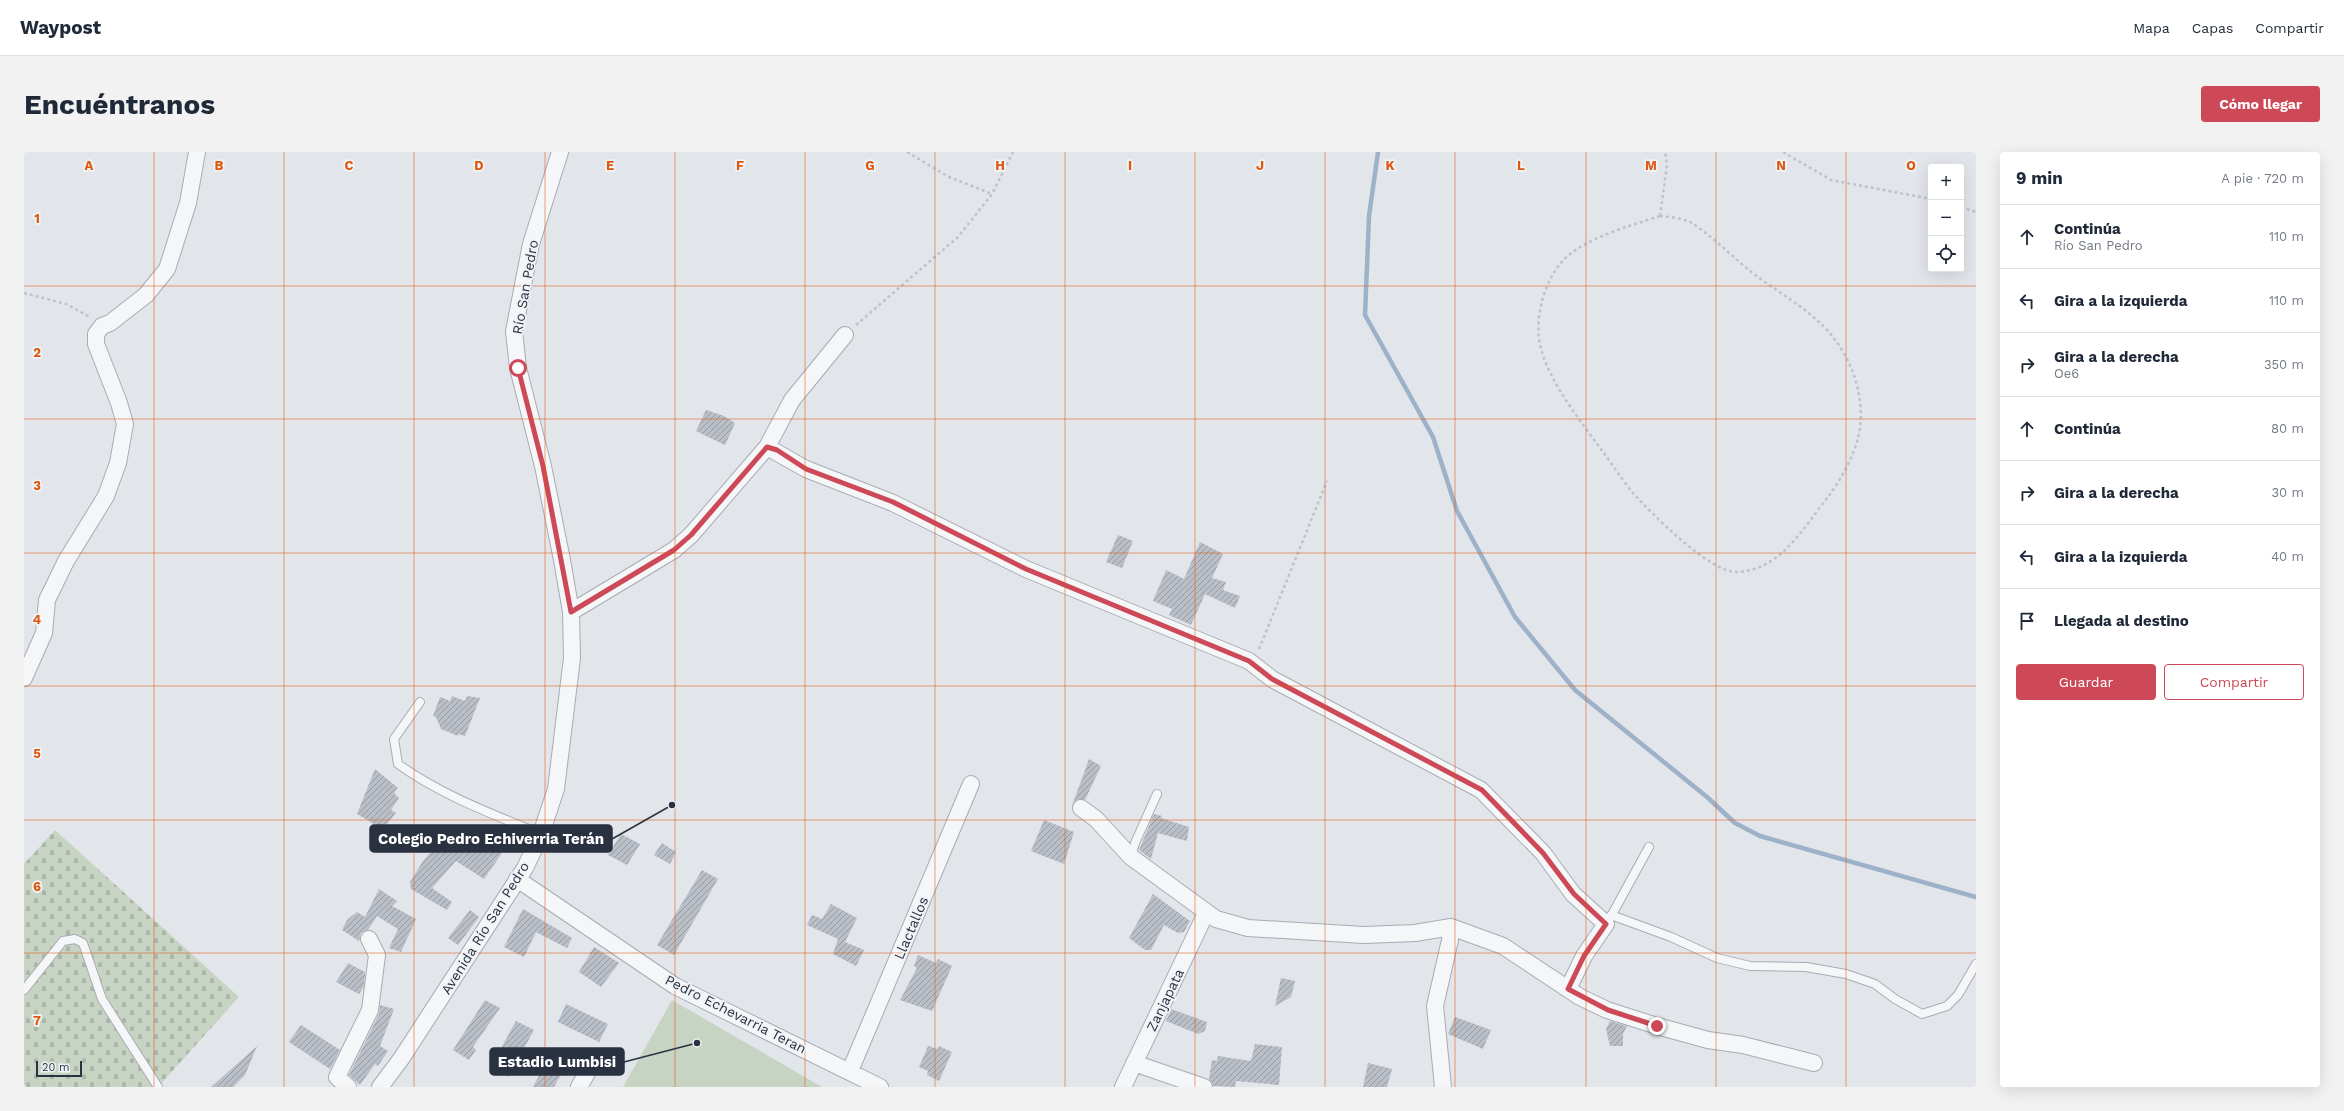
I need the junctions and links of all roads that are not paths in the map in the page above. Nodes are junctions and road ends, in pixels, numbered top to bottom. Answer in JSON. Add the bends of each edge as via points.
{"nodes":[{"id":1,"x":197,"y":152,"type":"edge"},
{"id":2,"x":560,"y":152,"type":"edge"},
{"id":3,"x":845,"y":335,"type":"road end"},
{"id":4,"x":767,"y":447,"type":"junction"},
{"id":5,"x":571,"y":612,"type":"junction"},
{"id":6,"x":24,"y":678,"type":"edge"},
{"id":7,"x":420,"y":702,"type":"dead end"},
{"id":8,"x":971,"y":784,"type":"dead end"},
{"id":9,"x":1157,"y":794,"type":"dead end"},
{"id":10,"x":1081,"y":808,"type":"dead end"},
{"id":11,"x":541,"y":834,"type":"junction"},
{"id":12,"x":1649,"y":847,"type":"dead end"},
{"id":13,"x":1131,"y":857,"type":"junction"},
{"id":14,"x":517,"y":879,"type":"junction"},
{"id":15,"x":1206,"y":913,"type":"junction"},
{"id":16,"x":1609,"y":920,"type":"junction"},
{"id":17,"x":1451,"y":927,"type":"junction"},
{"id":18,"x":369,"y":939,"type":"dead end"},
{"id":19,"x":1976,"y":964,"type":"edge"},
{"id":20,"x":1568,"y":989,"type":"junction"},
{"id":21,"x":24,"y":990,"type":"edge"},
{"id":22,"x":1134,"y":1062,"type":"junction"},
{"id":23,"x":1814,"y":1063,"type":"dead end"},
{"id":24,"x":850,"y":1071,"type":"junction"},
{"id":25,"x":587,"y":1073,"type":"dead end"},
{"id":26,"x":158,"y":1087,"type":"edge"},
{"id":27,"x":348,"y":1087,"type":"edge"},
{"id":28,"x":380,"y":1087,"type":"edge"},
{"id":29,"x":579,"y":1087,"type":"edge"},
{"id":30,"x":880,"y":1087,"type":"edge"},
{"id":31,"x":1123,"y":1087,"type":"edge"},
{"id":32,"x":1204,"y":1087,"type":"edge"},
{"id":33,"x":1443,"y":1087,"type":"edge"}],
"edges":[{"from":1,"to":6,"type":"street","via":[[188,204],[167,269],[146,296],[110,323],[102,326],[96,334],[96,344],[125,424],[118,463],[106,496],[66,561],[47,600],[44,634]]},
{"from":2,"to":5,"type":"street","name":"Río San Pedro","via":[[531,244],[514,331],[518,368],[543,466]]},
{"from":3,"to":4,"type":"street","via":[[792,400]]},
{"from":4,"to":5,"type":"street","via":[[691,535],[674,550]]},
{"from":4,"to":16,"type":"street","via":[[777,450],[806,469],[893,502],[1026,569],[1253,664],[1272,679],[1482,790],[1543,853],[1574,894]]},
{"from":5,"to":11,"type":"street","name":"Avenida Río San Pedro","via":[[572,658],[556,790]]},
{"from":7,"to":11,"type":"lane","via":[[394,739],[398,764],[416,777],[459,800]]},
{"from":8,"to":24,"type":"street","name":"Llactallos"},
{"from":9,"to":13,"type":"lane"},
{"from":10,"to":13,"type":"street","via":[[1096,819]]},
{"from":11,"to":14,"type":"street","name":"Avenida Río San Pedro"},
{"from":12,"to":16,"type":"lane"},
{"from":13,"to":15,"type":"street"},
{"from":14,"to":24,"type":"street","name":"Pedro Echevarria Teran","via":[[675,986]]},
{"from":14,"to":28,"type":"street","name":"Avenida Río San Pedro","via":[[401,1059]]},
{"from":15,"to":17,"type":"street","via":[[1216,919],[1248,928],[1300,932],[1415,933]]},
{"from":15,"to":22,"type":"street","name":"Zanjapata"},
{"from":16,"to":19,"type":"lane","via":[[1671,936],[1717,958],[1750,966],[1806,967],[1846,974],[1875,984],[1922,1014],[1947,1006],[1958,995]]},
{"from":16,"to":20,"type":"street","via":[[1584,956]]},
{"from":17,"to":20,"type":"street","via":[[1503,946]]},
{"from":17,"to":33,"type":"street","via":[[1435,1006]]},
{"from":18,"to":27,"type":"street","via":[[377,955],[370,1010],[337,1077]]},
{"from":20,"to":23,"type":"street","via":[[1608,1010],[1657,1026]]},
{"from":21,"to":26,"type":"lane","via":[[63,941],[75,939],[83,943],[102,999]]},
{"from":22,"to":31,"type":"street","name":"Zanjapata"},
{"from":22,"to":32,"type":"street"},
{"from":24,"to":30,"type":"street","name":"Pedro Echevarria Teran"},
{"from":25,"to":29,"type":"street"}]}
